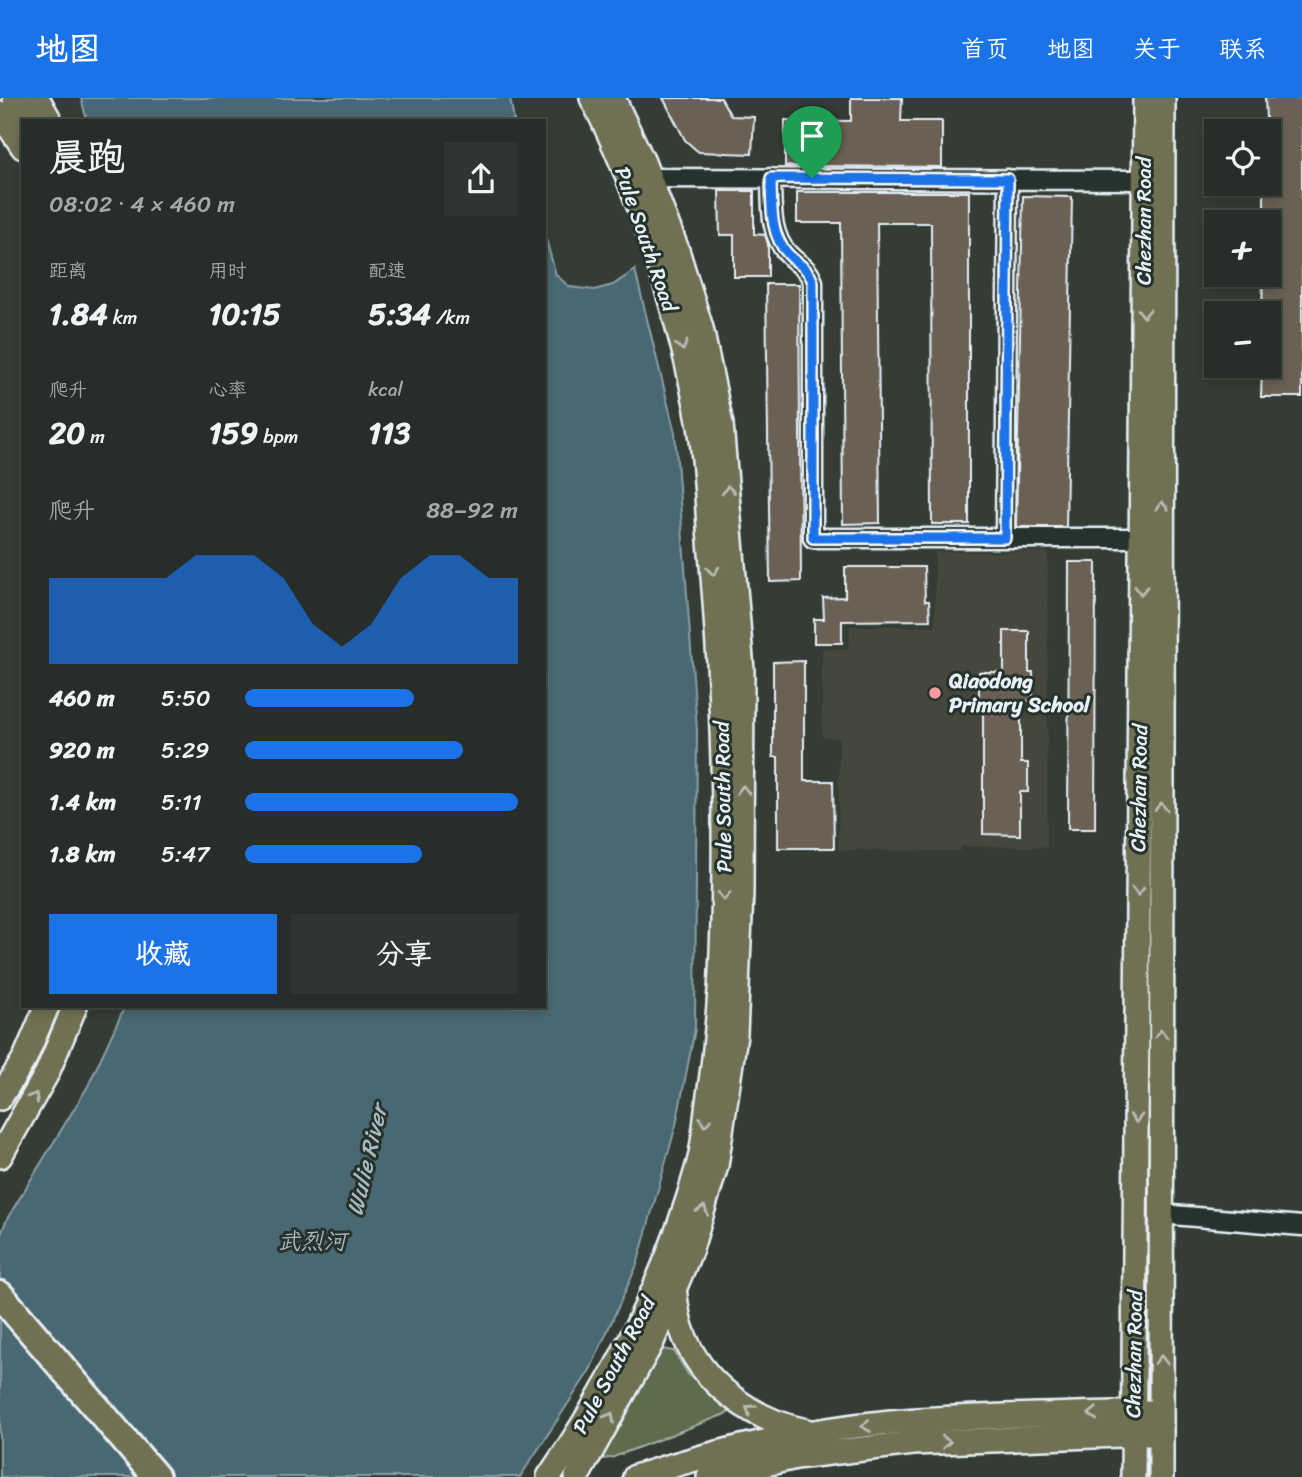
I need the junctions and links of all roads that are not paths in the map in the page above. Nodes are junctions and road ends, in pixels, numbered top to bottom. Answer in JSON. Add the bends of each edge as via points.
{"nodes":[{"id":1,"x":15,"y":98,"type":"edge"},
{"id":2,"x":37,"y":98,"type":"edge"},
{"id":3,"x":55,"y":98,"type":"edge"},
{"id":4,"x":592,"y":98,"type":"edge"},
{"id":5,"x":613,"y":98,"type":"edge"},
{"id":6,"x":1145,"y":98,"type":"edge"},
{"id":7,"x":1163,"y":98,"type":"edge"},
{"id":8,"x":0,"y":113,"type":"edge"},
{"id":9,"x":26,"y":119,"type":"edge"},
{"id":10,"x":49,"y":119,"type":"edge"},
{"id":11,"x":60,"y":119,"type":"edge"},
{"id":12,"x":21,"y":144,"type":"edge"},
{"id":13,"x":649,"y":178,"type":"junction"},
{"id":14,"x":771,"y":178,"type":"junction"},
{"id":15,"x":1008,"y":179,"type":"junction"},
{"id":16,"x":1144,"y":180,"type":"junction"},
{"id":17,"x":1005,"y":538,"type":"junction"},
{"id":18,"x":1142,"y":538,"type":"junction"},
{"id":19,"x":46,"y":1008,"type":"edge"},
{"id":20,"x":74,"y":1008,"type":"edge"},
{"id":21,"x":0,"y":1098,"type":"edge"},
{"id":22,"x":0,"y":1156,"type":"edge"},
{"id":23,"x":1161,"y":1214,"type":"junction"},
{"id":24,"x":1302,"y":1226,"type":"edge"},
{"id":25,"x":674,"y":1287,"type":"junction"},
{"id":26,"x":0,"y":1295,"type":"edge"},
{"id":27,"x":1161,"y":1422,"type":"junction"},
{"id":28,"x":1133,"y":1423,"type":"junction"},
{"id":29,"x":813,"y":1433,"type":"junction"},
{"id":30,"x":156,"y":1477,"type":"edge"},
{"id":31,"x":549,"y":1477,"type":"edge"},
{"id":32,"x":577,"y":1477,"type":"edge"},
{"id":33,"x":635,"y":1477,"type":"edge"},
{"id":34,"x":709,"y":1477,"type":"edge"},
{"id":35,"x":1133,"y":1477,"type":"edge"},
{"id":36,"x":1161,"y":1477,"type":"edge"}],
"edges":[{"from":1,"to":9,"type":"main road"},
{"from":2,"to":10,"type":"main road"},
{"from":3,"to":11,"type":"main road"},
{"from":4,"to":31,"type":"main road","name":"Pule South Road","one_way":true,"via":[[664,284],[700,429],[723,739],[723,963],[699,1162],[672,1252],[632,1340]]},
{"from":5,"to":13,"type":"main road","name":"Pule South Road"},
{"from":6,"to":16,"type":"main road","name":"Chezhan Road"},
{"from":23,"to":7,"type":"main road","name":"Chezhan Road","one_way":true},
{"from":8,"to":12,"type":"main road"},
{"from":13,"to":14,"type":"street"},
{"from":25,"to":13,"type":"main road","name":"Pule South Road","one_way":true,"via":[[691,1249],[716,1166],[735,1035],[744,792],[742,683],[721,424],[701,328]]},
{"from":14,"to":15,"type":"street"},
{"from":14,"to":17,"type":"street","via":[[778,239],[786,252],[805,266],[813,282],[813,538]]},
{"from":15,"to":16,"type":"street"},
{"from":15,"to":17,"type":"street"},
{"from":16,"to":18,"type":"main road","name":"Chezhan Road","one_way":true},
{"from":17,"to":18,"type":"street"},
{"from":18,"to":28,"type":"main road","name":"Chezhan Road","one_way":true},
{"from":19,"to":21,"type":"main road"},
{"from":22,"to":20,"type":"main road","one_way":true,"via":[[47,1073]]},
{"from":23,"to":24,"type":"street"},
{"from":27,"to":23,"type":"main road","name":"Chezhan Road","one_way":true},
{"from":29,"to":25,"type":"main road","one_way":true,"via":[[766,1420],[705,1371],[682,1329]]},
{"from":32,"to":25,"type":"main road","name":"Pule South Road","one_way":true,"via":[[652,1342]]},
{"from":26,"to":30,"type":"highway"},
{"from":27,"to":28,"type":"main road"},
{"from":27,"to":36,"type":"main road","name":"Chezhan Road"},
{"from":28,"to":29,"type":"main road","one_way":true,"via":[[890,1422]]},
{"from":34,"to":28,"type":"main road","one_way":true,"via":[[796,1457]]},
{"from":28,"to":35,"type":"main road","name":"Chezhan Road"},
{"from":29,"to":33,"type":"main road","via":[[722,1451]]}]}
